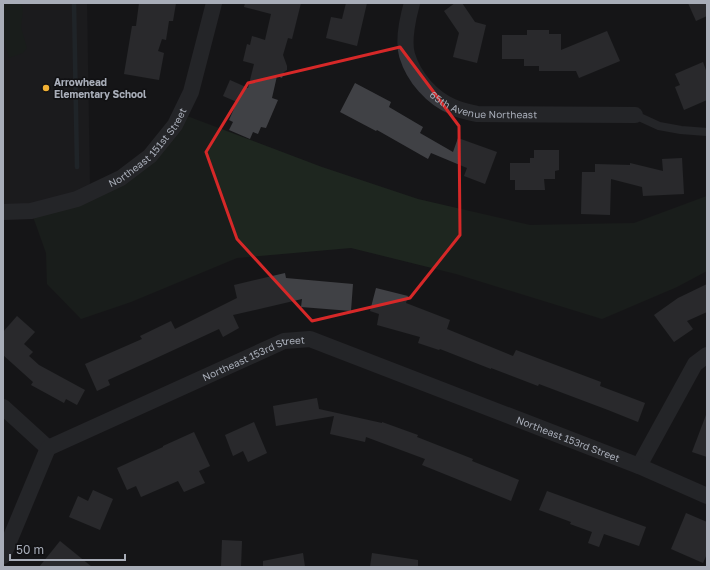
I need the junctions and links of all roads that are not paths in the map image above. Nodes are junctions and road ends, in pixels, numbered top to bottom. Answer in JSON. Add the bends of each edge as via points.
{"nodes":[{"id":1,"x":214,"y":3,"type":"edge"},
{"id":2,"x":412,"y":3,"type":"edge"},
{"id":3,"x":636,"y":114,"type":"joint"},
{"id":4,"x":707,"y":132,"type":"edge"},
{"id":5,"x":3,"y":212,"type":"edge"},
{"id":6,"x":707,"y":355,"type":"edge"},
{"id":7,"x":3,"y":407,"type":"edge"},
{"id":8,"x":48,"y":448,"type":"junction"},
{"id":9,"x":639,"y":466,"type":"junction"},
{"id":10,"x":707,"y":496,"type":"edge"},
{"id":11,"x":3,"y":556,"type":"edge"}],
"edges":[{"from":1,"to":5,"type":"street","name":"Northeast 151st Street","via":[[191,92],[175,125],[150,156],[121,178],[77,198],[31,211]]},
{"from":2,"to":3,"type":"street","name":"65th Avenue Northeast","via":[[406,35],[407,54],[417,76],[433,96],[454,108],[477,114]]},
{"from":3,"to":4,"type":"lane","via":[[658,126]]},
{"from":6,"to":9,"type":"street","via":[[695,364]]},
{"from":7,"to":8,"type":"street"},
{"from":8,"to":9,"type":"street","name":"Northeast 153rd Street","via":[[284,341],[310,339]]},
{"from":8,"to":11,"type":"street"},
{"from":9,"to":10,"type":"street","name":"Northeast 153rd Street"}]}
